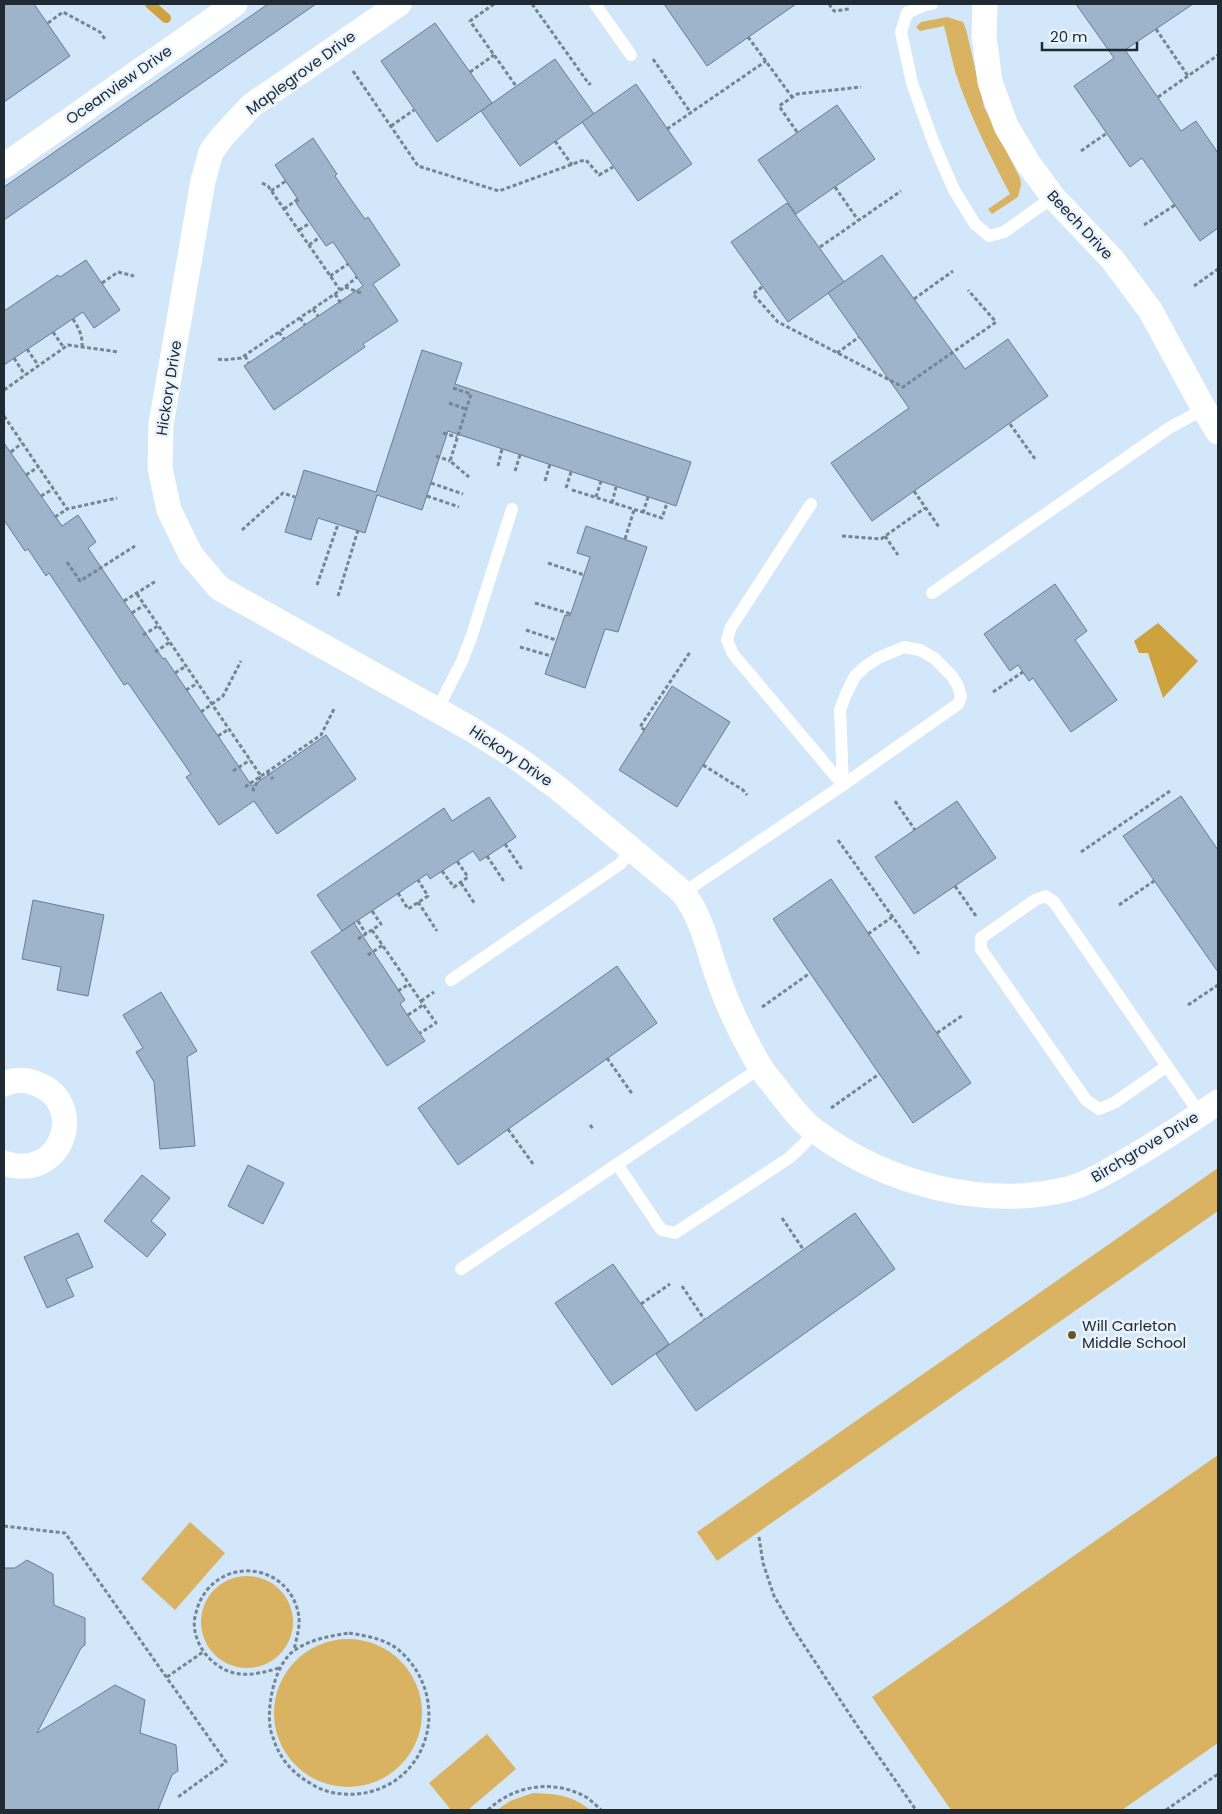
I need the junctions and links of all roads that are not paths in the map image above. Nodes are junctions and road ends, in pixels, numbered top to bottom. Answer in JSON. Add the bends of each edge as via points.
{"nodes":[{"id":1,"x":235,"y":4,"type":"edge"},
{"id":2,"x":399,"y":4,"type":"edge"},
{"id":3,"x":595,"y":4,"type":"edge"},
{"id":4,"x":932,"y":4,"type":"edge"},
{"id":5,"x":985,"y":4,"type":"edge"},
{"id":6,"x":631,"y":55,"type":"dead end"},
{"id":7,"x":4,"y":166,"type":"edge"},
{"id":8,"x":203,"y":180,"type":"joint"},
{"id":9,"x":1053,"y":197,"type":"junction"},
{"id":10,"x":1204,"y":409,"type":"junction"},
{"id":11,"x":1218,"y":432,"type":"edge"},
{"id":12,"x":811,"y":504,"type":"dead end"},
{"id":13,"x":512,"y":509,"type":"dead end"},
{"id":14,"x":932,"y":593,"type":"dead end"},
{"id":15,"x":437,"y":710,"type":"junction"},
{"id":16,"x":843,"y":785,"type":"junction"},
{"id":17,"x":631,"y":850,"type":"junction"},
{"id":18,"x":683,"y":893,"type":"junction"},
{"id":19,"x":451,"y":980,"type":"dead end"},
{"id":20,"x":1167,"y":1066,"type":"junction"},
{"id":21,"x":760,"y":1068,"type":"junction"},
{"id":22,"x":4,"y":1084,"type":"edge"},
{"id":23,"x":1209,"y":1108,"type":"edge"},
{"id":24,"x":819,"y":1122,"type":"junction"},
{"id":25,"x":4,"y":1163,"type":"edge"},
{"id":26,"x":617,"y":1164,"type":"junction"},
{"id":27,"x":1070,"y":1188,"type":"joint"},
{"id":28,"x":461,"y":1268,"type":"dead end"}],
"edges":[{"from":1,"to":7,"type":"street","name":"Oceanview Drive"},
{"from":2,"to":8,"type":"street","name":"Maplegrove Drive","via":[[252,105],[211,152]]},
{"from":3,"to":6,"type":"lane"},
{"from":4,"to":9,"type":"lane","via":[[907,13],[901,32],[912,83],[934,144],[954,190],[975,224],[989,236],[1004,232]]},
{"from":5,"to":9,"type":"street","name":"Beech Drive","via":[[984,36],[990,82],[1006,126]]},
{"from":8,"to":15,"type":"street","name":"Hickory Drive","via":[[161,424],[160,468],[169,510],[191,555],[218,588]]},
{"from":9,"to":10,"type":"street","name":"Beech Drive","via":[[1112,259],[1150,310]]},
{"from":10,"to":11,"type":"street","name":"Beech Drive"},
{"from":10,"to":14,"type":"lane","via":[[1169,428]]},
{"from":12,"to":16,"type":"lane","via":[[731,627],[727,640],[733,654]]},
{"from":13,"to":15,"type":"lane","via":[[471,638]]},
{"from":15,"to":17,"type":"street","name":"Hickory Drive","via":[[517,758]]},
{"from":16,"to":16,"type":"lane","via":[[958,704],[958,686],[934,658],[920,650],[904,647],[878,658],[856,676],[840,710]]},
{"from":16,"to":18,"type":"lane"},
{"from":17,"to":18,"type":"street","name":"Hickory Drive"},
{"from":17,"to":19,"type":"lane","via":[[620,864]]},
{"from":18,"to":21,"type":"street","name":"Hickory Drive","via":[[702,927],[735,1021]]},
{"from":20,"to":20,"type":"lane","via":[[1054,902],[1045,896],[1035,900],[980,938],[981,949],[1086,1100],[1099,1109]]},
{"from":20,"to":23,"type":"lane"},
{"from":21,"to":24,"type":"street","name":"Hickory Drive","via":[[788,1103]]},
{"from":21,"to":26,"type":"lane"},
{"from":22,"to":25,"type":"street","via":[[28,1080],[44,1086],[57,1098],[64,1113],[64,1130],[58,1146],[47,1159],[32,1166]]},
{"from":23,"to":27,"type":"street","name":"Birchgrove Drive","via":[[1104,1174]]},
{"from":24,"to":26,"type":"lane","via":[[804,1144],[789,1158],[675,1233],[662,1230]]},
{"from":24,"to":27,"type":"street","name":"Hickory Drive","via":[[847,1151],[917,1183],[975,1195],[1030,1196]]},
{"from":26,"to":28,"type":"lane"}]}
